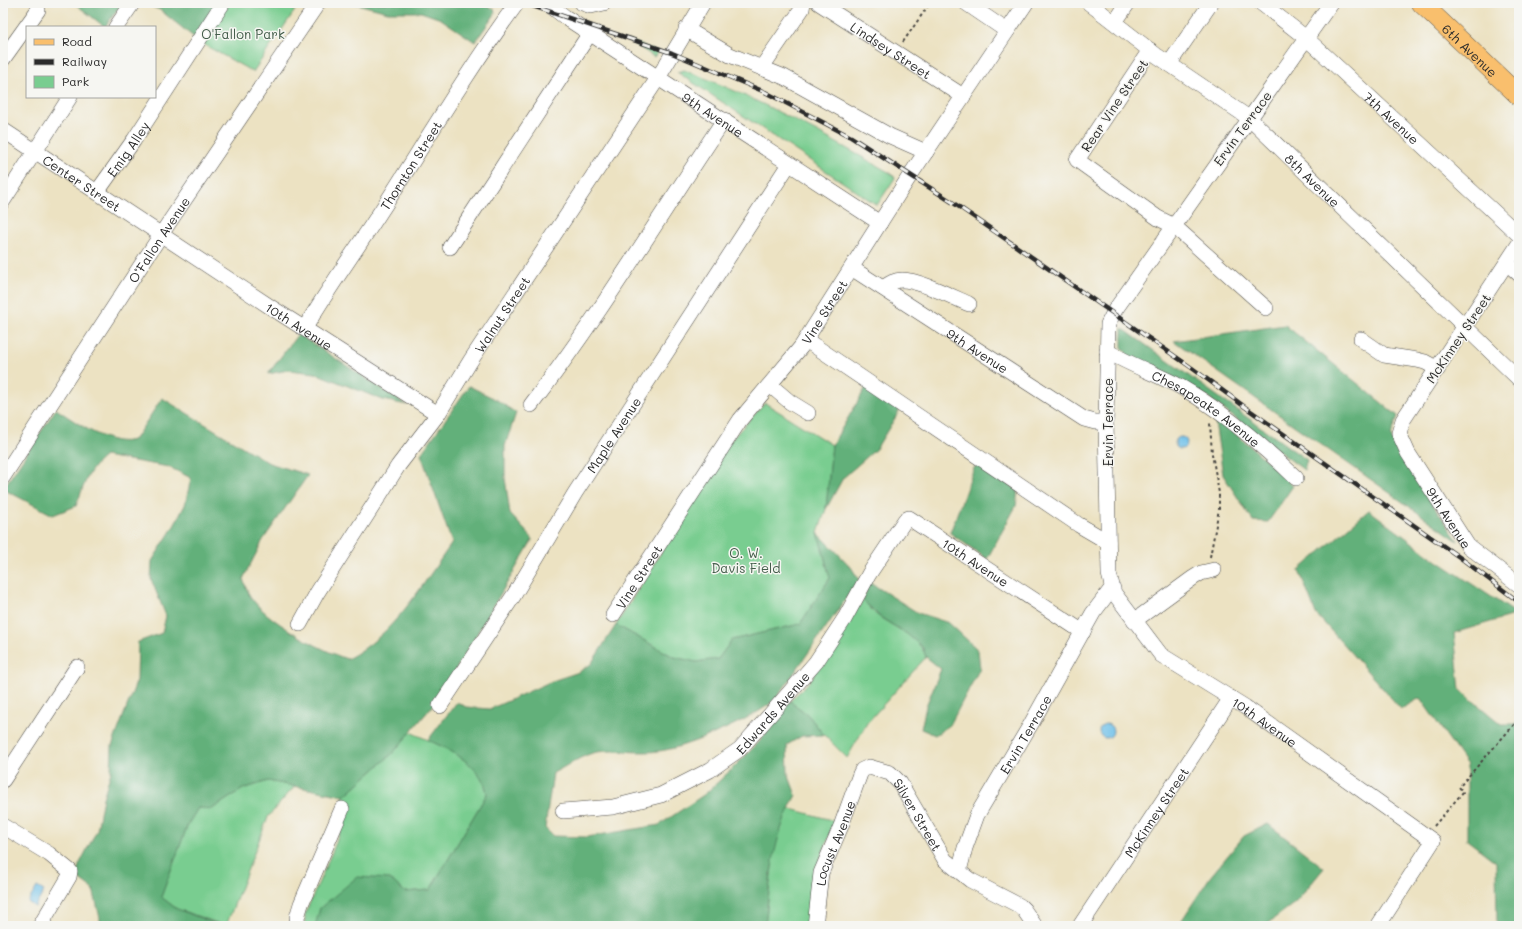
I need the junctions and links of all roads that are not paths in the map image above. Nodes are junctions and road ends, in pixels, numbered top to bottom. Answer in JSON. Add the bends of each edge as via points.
{"nodes":[{"id":1,"x":223,"y":3,"type":"edge"},
{"id":2,"x":318,"y":3,"type":"edge"},
{"id":3,"x":517,"y":3,"type":"edge"},
{"id":4,"x":547,"y":3,"type":"edge"},
{"id":5,"x":582,"y":3,"type":"edge"},
{"id":6,"x":604,"y":3,"type":"edge"},
{"id":7,"x":703,"y":3,"type":"edge"},
{"id":8,"x":803,"y":3,"type":"edge"},
{"id":9,"x":819,"y":3,"type":"edge"},
{"id":10,"x":966,"y":3,"type":"edge"},
{"id":11,"x":1026,"y":3,"type":"edge"},
{"id":12,"x":1089,"y":3,"type":"edge"},
{"id":13,"x":1128,"y":3,"type":"edge"},
{"id":14,"x":1211,"y":3,"type":"edge"},
{"id":15,"x":1261,"y":3,"type":"edge"},
{"id":16,"x":1330,"y":3,"type":"edge"},
{"id":17,"x":1421,"y":3,"type":"edge"},
{"id":18,"x":132,"y":4,"type":"edge"},
{"id":19,"x":38,"y":10,"type":"dead end"},
{"id":20,"x":1115,"y":22,"type":"junction"},
{"id":21,"x":27,"y":26,"type":"edge"},
{"id":22,"x":117,"y":26,"type":"edge"},
{"id":23,"x":26,"y":27,"type":"edge"},
{"id":24,"x":686,"y":29,"type":"junction"},
{"id":25,"x":1008,"y":31,"type":"junction"},
{"id":26,"x":590,"y":33,"type":"junction"},
{"id":27,"x":1306,"y":38,"type":"junction"},
{"id":28,"x":1150,"y":50,"type":"junction"},
{"id":29,"x":3,"y":59,"type":"edge"},
{"id":30,"x":1169,"y":64,"type":"junction"},
{"id":31,"x":762,"y":67,"type":"junction"},
{"id":32,"x":658,"y":78,"type":"junction"},
{"id":33,"x":963,"y":96,"type":"junction"},
{"id":34,"x":1519,"y":96,"type":"edge"},
{"id":35,"x":69,"y":98,"type":"edge"},
{"id":36,"x":1249,"y":118,"type":"junction"},
{"id":37,"x":724,"y":120,"type":"junction"},
{"id":38,"x":3,"y":130,"type":"edge"},
{"id":39,"x":35,"y":150,"type":"junction"},
{"id":40,"x":926,"y":152,"type":"junction"},
{"id":41,"x":790,"y":164,"type":"junction"},
{"id":42,"x":98,"y":192,"type":"junction"},
{"id":43,"x":3,"y":201,"type":"edge"},
{"id":44,"x":880,"y":223,"type":"junction"},
{"id":45,"x":1174,"y":226,"type":"junction"},
{"id":46,"x":162,"y":234,"type":"junction"},
{"id":47,"x":1519,"y":235,"type":"edge"},
{"id":48,"x":1519,"y":244,"type":"edge"},
{"id":49,"x":450,"y":248,"type":"dead end"},
{"id":50,"x":1507,"y":263,"type":"junction"},
{"id":51,"x":853,"y":269,"type":"junction"},
{"id":52,"x":1519,"y":274,"type":"edge"},
{"id":53,"x":883,"y":288,"type":"junction"},
{"id":54,"x":970,"y":304,"type":"dead end"},
{"id":55,"x":1266,"y":308,"type":"dead end"},
{"id":56,"x":305,"y":328,"type":"junction"},
{"id":57,"x":1465,"y":328,"type":"junction"},
{"id":58,"x":1360,"y":339,"type":"dead end"},
{"id":59,"x":806,"y":340,"type":"junction"},
{"id":60,"x":1107,"y":351,"type":"junction"},
{"id":61,"x":1438,"y":369,"type":"junction"},
{"id":62,"x":1519,"y":379,"type":"edge"},
{"id":63,"x":770,"y":385,"type":"junction"},
{"id":64,"x":532,"y":406,"type":"dead end"},
{"id":65,"x":808,"y":413,"type":"dead end"},
{"id":66,"x":438,"y":414,"type":"junction"},
{"id":67,"x":1106,"y":422,"type":"junction"},
{"id":68,"x":1399,"y":433,"type":"joint"},
{"id":69,"x":3,"y":478,"type":"edge"},
{"id":70,"x":1296,"y":478,"type":"dead end"},
{"id":71,"x":909,"y":518,"type":"joint"},
{"id":72,"x":1108,"y":542,"type":"junction"},
{"id":73,"x":1212,"y":570,"type":"road end"},
{"id":74,"x":1519,"y":585,"type":"edge"},
{"id":75,"x":1112,"y":588,"type":"junction"},
{"id":76,"x":613,"y":615,"type":"dead end"},
{"id":77,"x":1134,"y":621,"type":"junction"},
{"id":78,"x":300,"y":624,"type":"dead end"},
{"id":79,"x":1084,"y":632,"type":"junction"},
{"id":80,"x":77,"y":667,"type":"dead end"},
{"id":81,"x":1231,"y":698,"type":"junction"},
{"id":82,"x":440,"y":706,"type":"dead end"},
{"id":83,"x":869,"y":767,"type":"joint"},
{"id":84,"x":3,"y":780,"type":"edge"},
{"id":85,"x":342,"y":809,"type":"dead end"},
{"id":86,"x":563,"y":811,"type":"dead end"},
{"id":87,"x":3,"y":826,"type":"edge"},
{"id":88,"x":959,"y":871,"type":"junction"},
{"id":89,"x":40,"y":926,"type":"edge"},
{"id":90,"x":298,"y":926,"type":"edge"},
{"id":91,"x":815,"y":926,"type":"edge"},
{"id":92,"x":1035,"y":926,"type":"edge"},
{"id":93,"x":1080,"y":926,"type":"edge"},
{"id":94,"x":1378,"y":926,"type":"edge"}],
"edges":[{"from":1,"to":42,"type":"street","name":"Emig Alley"},
{"from":2,"to":46,"type":"street","name":"O’Fallon Avenue"},
{"from":3,"to":56,"type":"street","name":"Thornton Street","via":[[329,286]]},
{"from":4,"to":26,"type":"street","name":"9th Avenue"},
{"from":5,"to":6,"type":"street","via":[[592,6]]},
{"from":7,"to":24,"type":"street","name":"Walnut Street"},
{"from":8,"to":31,"type":"street","via":[[802,9]]},
{"from":9,"to":33,"type":"street","name":"Lindsey Street"},
{"from":10,"to":25,"type":"street"},
{"from":11,"to":25,"type":"street","name":"Vine Street"},
{"from":12,"to":20,"type":"street","name":"8th Avenue"},
{"from":13,"to":20,"type":"street"},
{"from":14,"to":30,"type":"street"},
{"from":15,"to":27,"type":"street","name":"7th Avenue"},
{"from":16,"to":27,"type":"street","name":"Ervin Terrace"},
{"from":17,"to":34,"type":"main road","name":"6th Avenue"},
{"from":18,"to":22,"type":"street"},
{"from":19,"to":21,"type":"street"},
{"from":20,"to":28,"type":"street","name":"8th Avenue"},
{"from":23,"to":29,"type":"street"},
{"from":24,"to":31,"type":"street","via":[[745,62]]},
{"from":24,"to":32,"type":"street","name":"Walnut Street"},
{"from":25,"to":33,"type":"street","name":"Vine Street"},
{"from":26,"to":32,"type":"street","name":"9th Avenue"},
{"from":26,"to":49,"type":"street"},
{"from":27,"to":36,"type":"street","name":"Ervin Terrace"},
{"from":27,"to":47,"type":"street","name":"7th Avenue"},
{"from":28,"to":30,"type":"street","name":"8th Avenue"},
{"from":28,"to":45,"type":"street","name":"Rear Vine Street","via":[[1077,160],[1158,218]]},
{"from":30,"to":36,"type":"street","name":"8th Avenue"},
{"from":31,"to":40,"type":"street","via":[[890,136]]},
{"from":32,"to":37,"type":"street","name":"9th Avenue"},
{"from":32,"to":66,"type":"street","name":"Walnut Street"},
{"from":33,"to":40,"type":"street","name":"Vine Street"},
{"from":35,"to":39,"type":"street"},
{"from":36,"to":45,"type":"street","name":"Ervin Terrace"},
{"from":36,"to":57,"type":"street","name":"8th Avenue"},
{"from":37,"to":41,"type":"street","name":"9th Avenue"},
{"from":37,"to":64,"type":"street"},
{"from":38,"to":39,"type":"street","name":"Center Street"},
{"from":39,"to":42,"type":"street","name":"Center Street"},
{"from":39,"to":43,"type":"street"},
{"from":40,"to":44,"type":"street","name":"Vine Street"},
{"from":41,"to":44,"type":"street","name":"9th Avenue"},
{"from":41,"to":82,"type":"street","name":"Maple Avenue","via":[[574,493],[514,595]]},
{"from":42,"to":46,"type":"street","name":"Center Street"},
{"from":44,"to":51,"type":"street","name":"Vine Street"},
{"from":45,"to":55,"type":"street"},
{"from":45,"to":60,"type":"street","name":"Ervin Terrace","via":[[1115,310],[1108,324]]},
{"from":46,"to":56,"type":"street","name":"10th Avenue"},
{"from":46,"to":69,"type":"street","name":"O’Fallon Avenue"},
{"from":48,"to":50,"type":"street","name":"McKinney Street"},
{"from":50,"to":52,"type":"street"},
{"from":50,"to":57,"type":"street","name":"McKinney Street"},
{"from":51,"to":53,"type":"street","name":"9th Avenue"},
{"from":51,"to":59,"type":"street","name":"Vine Street"},
{"from":53,"to":54,"type":"street","via":[[892,281],[903,280]]},
{"from":53,"to":67,"type":"street","name":"9th Avenue","via":[[1084,419]]},
{"from":56,"to":66,"type":"street","name":"10th Avenue"},
{"from":57,"to":61,"type":"street","name":"McKinney Street"},
{"from":57,"to":62,"type":"street","name":"8th Avenue"},
{"from":58,"to":61,"type":"street","via":[[1384,355],[1417,360]]},
{"from":59,"to":63,"type":"street","name":"Vine Street"},
{"from":59,"to":72,"type":"street"},
{"from":60,"to":67,"type":"street","name":"Ervin Terrace"},
{"from":60,"to":70,"type":"street","name":"Chesapeake Avenue","via":[[1169,381],[1209,406],[1260,443]]},
{"from":61,"to":68,"type":"street","name":"McKinney Street","via":[[1403,420]]},
{"from":63,"to":65,"type":"street"},
{"from":63,"to":76,"type":"street","name":"Vine Street","via":[[724,443]]},
{"from":66,"to":78,"type":"street","name":"Walnut Street","via":[[398,466]]},
{"from":67,"to":72,"type":"street","name":"Ervin Terrace"},
{"from":68,"to":74,"type":"street","name":"9th Avenue","via":[[1408,453],[1468,546]]},
{"from":71,"to":79,"type":"street","name":"10th Avenue"},
{"from":71,"to":86,"type":"street","name":"Edwards Avenue","via":[[901,524],[816,662],[740,749],[710,770],[661,795],[613,807]]},
{"from":72,"to":75,"type":"street","name":"Ervin Terrace"},
{"from":73,"to":77,"type":"street","via":[[1193,578]]},
{"from":75,"to":77,"type":"street","name":"10th Avenue"},
{"from":75,"to":79,"type":"street","name":"Ervin Terrace","via":[[1093,613]]},
{"from":77,"to":81,"type":"street","name":"10th Avenue","via":[[1161,655]]},
{"from":79,"to":88,"type":"street","name":"Ervin Terrace","via":[[977,814],[964,848]]},
{"from":80,"to":84,"type":"street"},
{"from":81,"to":93,"type":"street","name":"McKinney Street"},
{"from":81,"to":94,"type":"street","name":"10th Avenue","via":[[1433,842]]},
{"from":83,"to":88,"type":"street","name":"Silver Street","via":[[890,773],[900,783],[938,850],[945,860]]},
{"from":83,"to":91,"type":"street","name":"Locust Avenue","via":[[860,774],[821,872]]},
{"from":85,"to":90,"type":"street","via":[[301,904]]},
{"from":87,"to":89,"type":"street","via":[[50,854],[70,871]]},
{"from":88,"to":92,"type":"street","name":"Silver Street","via":[[970,880],[1020,906]]}]}
